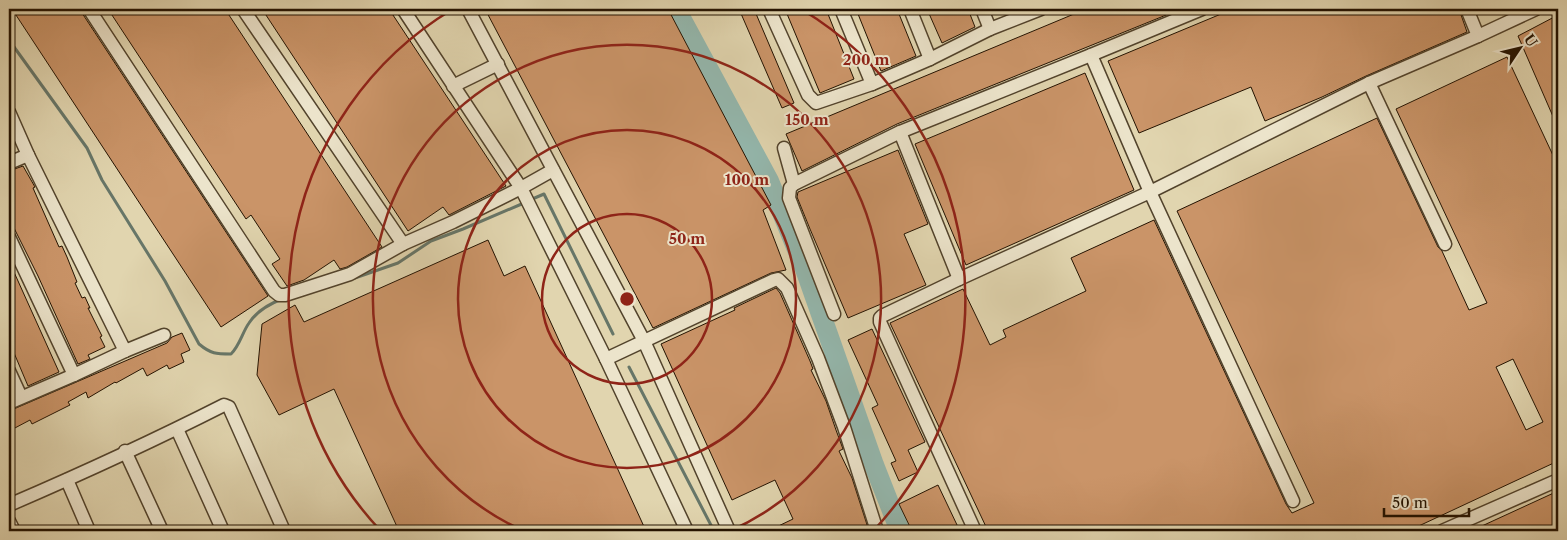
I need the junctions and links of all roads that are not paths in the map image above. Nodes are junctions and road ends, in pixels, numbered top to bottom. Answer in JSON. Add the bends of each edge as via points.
{"nodes":[{"id":1,"x":89,"y":9,"type":"edge"},
{"id":2,"x":243,"y":9,"type":"edge"},
{"id":3,"x":403,"y":9,"type":"edge"},
{"id":4,"x":468,"y":9,"type":"edge"},
{"id":5,"x":769,"y":9,"type":"edge"},
{"id":6,"x":841,"y":9,"type":"edge"},
{"id":7,"x":910,"y":9,"type":"edge"},
{"id":8,"x":982,"y":9,"type":"edge"},
{"id":9,"x":1041,"y":9,"type":"edge"},
{"id":10,"x":1202,"y":9,"type":"edge"},
{"id":11,"x":1467,"y":9,"type":"edge"},
{"id":12,"x":1536,"y":9,"type":"edge"},
{"id":13,"x":990,"y":29,"type":"junction"},
{"id":14,"x":1478,"y":36,"type":"junction"},
{"id":15,"x":1091,"y":55,"type":"junction"},
{"id":16,"x":930,"y":59,"type":"junction"},
{"id":17,"x":498,"y":64,"type":"junction"},
{"id":18,"x":1369,"y":83,"type":"junction"},
{"id":19,"x":872,"y":84,"type":"junction"},
{"id":20,"x":453,"y":86,"type":"junction"},
{"id":21,"x":9,"y":112,"type":"edge"},
{"id":22,"x":900,"y":132,"type":"junction"},
{"id":23,"x":784,"y":148,"type":"dead end"},
{"id":24,"x":28,"y":155,"type":"junction"},
{"id":25,"x":9,"y":163,"type":"edge"},
{"id":26,"x":553,"y":170,"type":"junction"},
{"id":27,"x":794,"y":184,"type":"junction"},
{"id":28,"x":522,"y":192,"type":"junction"},
{"id":29,"x":1150,"y":192,"type":"junction"},
{"id":30,"x":9,"y":237,"type":"edge"},
{"id":31,"x":403,"y":244,"type":"junction"},
{"id":32,"x":1445,"y":244,"type":"dead end"},
{"id":33,"x":959,"y":279,"type":"junction"},
{"id":34,"x":834,"y":314,"type":"dead end"},
{"id":35,"x":164,"y":335,"type":"dead end"},
{"id":36,"x":638,"y":344,"type":"junction"},
{"id":37,"x":124,"y":351,"type":"junction"},
{"id":38,"x":609,"y":357,"type":"junction"},
{"id":39,"x":9,"y":371,"type":"edge"},
{"id":40,"x":74,"y":375,"type":"junction"},
{"id":41,"x":21,"y":397,"type":"junction"},
{"id":42,"x":9,"y":403,"type":"edge"},
{"id":43,"x":177,"y":428,"type":"junction"},
{"id":44,"x":125,"y":452,"type":"junction"},
{"id":45,"x":67,"y":480,"type":"junction"},
{"id":46,"x":1558,"y":480,"type":"edge"},
{"id":47,"x":1292,"y":501,"type":"dead end"},
{"id":48,"x":9,"y":505,"type":"edge"},
{"id":49,"x":9,"y":521,"type":"edge"},
{"id":50,"x":14,"y":531,"type":"edge"},
{"id":51,"x":89,"y":531,"type":"edge"},
{"id":52,"x":162,"y":531,"type":"edge"},
{"id":53,"x":223,"y":531,"type":"edge"},
{"id":54,"x":284,"y":531,"type":"edge"},
{"id":55,"x":687,"y":531,"type":"edge"},
{"id":56,"x":728,"y":531,"type":"edge"},
{"id":57,"x":877,"y":531,"type":"edge"},
{"id":58,"x":975,"y":531,"type":"edge"},
{"id":59,"x":1442,"y":531,"type":"edge"}],
"edges":[{"from":1,"to":31,"type":"street","via":[[279,295],[350,274]]},
{"from":2,"to":31,"type":"street"},
{"from":3,"to":20,"type":"street"},
{"from":4,"to":17,"type":"street"},
{"from":5,"to":19,"type":"street","via":[[812,101],[820,103]]},
{"from":6,"to":19,"type":"street"},
{"from":7,"to":16,"type":"street"},
{"from":8,"to":13,"type":"street"},
{"from":9,"to":13,"type":"street"},
{"from":10,"to":15,"type":"street"},
{"from":11,"to":14,"type":"street"},
{"from":12,"to":14,"type":"street"},
{"from":13,"to":16,"type":"street"},
{"from":14,"to":18,"type":"street"},
{"from":15,"to":22,"type":"street"},
{"from":15,"to":29,"type":"street"},
{"from":16,"to":19,"type":"street"},
{"from":17,"to":20,"type":"street"},
{"from":17,"to":26,"type":"street"},
{"from":18,"to":29,"type":"street"},
{"from":18,"to":32,"type":"street"},
{"from":20,"to":28,"type":"street"},
{"from":21,"to":24,"type":"street"},
{"from":22,"to":27,"type":"street"},
{"from":22,"to":33,"type":"street"},
{"from":23,"to":27,"type":"street"},
{"from":24,"to":25,"type":"street"},
{"from":24,"to":37,"type":"street"},
{"from":26,"to":28,"type":"street"},
{"from":26,"to":36,"type":"street"},
{"from":27,"to":34,"type":"street","via":[[788,198]]},
{"from":28,"to":31,"type":"street"},
{"from":28,"to":38,"type":"street"},
{"from":29,"to":33,"type":"street"},
{"from":29,"to":47,"type":"street"},
{"from":30,"to":40,"type":"street"},
{"from":33,"to":58,"type":"street","via":[[882,316],[880,322]]},
{"from":35,"to":37,"type":"street"},
{"from":36,"to":38,"type":"street"},
{"from":36,"to":56,"type":"street"},
{"from":36,"to":57,"type":"street","via":[[774,280],[782,282],[788,288],[844,427]]},
{"from":37,"to":40,"type":"street"},
{"from":38,"to":55,"type":"street"},
{"from":39,"to":41,"type":"street"},
{"from":40,"to":41,"type":"street"},
{"from":41,"to":42,"type":"street"},
{"from":43,"to":44,"type":"street"},
{"from":43,"to":53,"type":"street"},
{"from":43,"to":54,"type":"street","via":[[224,405],[230,407]]},
{"from":44,"to":45,"type":"street"},
{"from":44,"to":52,"type":"street"},
{"from":45,"to":48,"type":"street"},
{"from":45,"to":51,"type":"street"},
{"from":46,"to":59,"type":"street"},
{"from":49,"to":50,"type":"street"}]}
